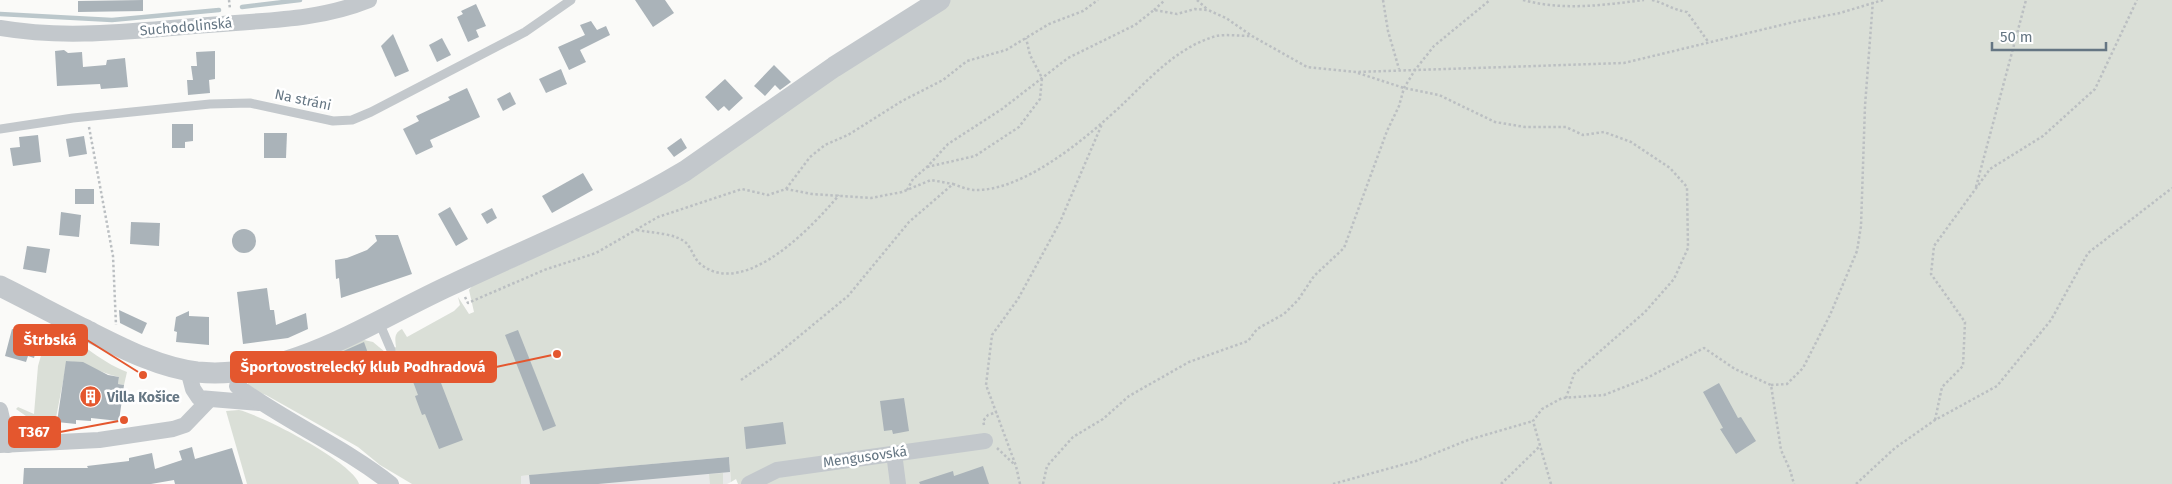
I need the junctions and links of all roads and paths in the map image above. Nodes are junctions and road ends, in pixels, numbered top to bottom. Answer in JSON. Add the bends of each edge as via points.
{"nodes":[{"id":1,"x":369,"y":0,"type":"edge"},
{"id":2,"x":571,"y":0,"type":"edge"},
{"id":3,"x":940,"y":0,"type":"edge"},
{"id":4,"x":1098,"y":0,"type":"edge"},
{"id":5,"x":1165,"y":0,"type":"edge"},
{"id":6,"x":1382,"y":0,"type":"edge"},
{"id":7,"x":1490,"y":0,"type":"edge"},
{"id":8,"x":1523,"y":0,"type":"edge"},
{"id":9,"x":1644,"y":0,"type":"edge"},
{"id":10,"x":1652,"y":0,"type":"edge"},
{"id":11,"x":1883,"y":0,"type":"edge"},
{"id":12,"x":2026,"y":0,"type":"edge"},
{"id":13,"x":2137,"y":0,"type":"edge"},
{"id":14,"x":1200,"y":1,"type":"edge"},
{"id":15,"x":1873,"y":2,"type":"edge"},
{"id":16,"x":1154,"y":10,"type":"junction"},
{"id":17,"x":1208,"y":10,"type":"junction"},
{"id":18,"x":0,"y":28,"type":"edge"},
{"id":19,"x":1252,"y":36,"type":"junction"},
{"id":20,"x":1026,"y":38,"type":"junction"},
{"id":21,"x":1709,"y":43,"type":"junction"},
{"id":22,"x":1399,"y":69,"type":"junction"},
{"id":23,"x":1415,"y":70,"type":"junction"},
{"id":24,"x":1356,"y":72,"type":"junction"},
{"id":25,"x":1042,"y":78,"type":"junction"},
{"id":26,"x":1404,"y":88,"type":"junction"},
{"id":27,"x":87,"y":117,"type":"junction"},
{"id":28,"x":1103,"y":122,"type":"junction"},
{"id":29,"x":0,"y":129,"type":"edge"},
{"id":30,"x":927,"y":168,"type":"junction"},
{"id":31,"x":953,"y":184,"type":"junction"},
{"id":32,"x":2172,"y":188,"type":"edge"},
{"id":33,"x":786,"y":189,"type":"junction"},
{"id":34,"x":1975,"y":189,"type":"junction"},
{"id":35,"x":907,"y":190,"type":"junction"},
{"id":36,"x":839,"y":195,"type":"junction"},
{"id":37,"x":636,"y":230,"type":"junction"},
{"id":38,"x":0,"y":286,"type":"edge"},
{"id":39,"x":448,"y":286,"type":"junction"},
{"id":40,"x":379,"y":322,"type":"junction"},
{"id":41,"x":116,"y":325,"type":"dead end"},
{"id":42,"x":391,"y":350,"type":"dead end"},
{"id":43,"x":186,"y":376,"type":"junction"},
{"id":44,"x":741,"y":380,"type":"dead end"},
{"id":45,"x":234,"y":385,"type":"junction"},
{"id":46,"x":1772,"y":385,"type":"junction"},
{"id":47,"x":1566,"y":398,"type":"junction"},
{"id":48,"x":208,"y":400,"type":"junction"},
{"id":49,"x":0,"y":410,"type":"edge"},
{"id":50,"x":996,"y":412,"type":"junction"},
{"id":51,"x":1935,"y":420,"type":"junction"},
{"id":52,"x":1533,"y":421,"type":"junction"},
{"id":53,"x":186,"y":424,"type":"junction"},
{"id":54,"x":985,"y":434,"type":"junction"},
{"id":55,"x":4,"y":445,"type":"edge"},
{"id":56,"x":1540,"y":446,"type":"junction"},
{"id":57,"x":894,"y":454,"type":"junction"},
{"id":58,"x":364,"y":464,"type":"junction"},
{"id":59,"x":1016,"y":466,"type":"junction"},
{"id":60,"x":372,"y":484,"type":"edge"},
{"id":61,"x":391,"y":484,"type":"edge"},
{"id":62,"x":749,"y":484,"type":"edge"},
{"id":63,"x":898,"y":484,"type":"edge"},
{"id":64,"x":1020,"y":484,"type":"edge"},
{"id":65,"x":1043,"y":484,"type":"edge"},
{"id":66,"x":1333,"y":484,"type":"edge"},
{"id":67,"x":1501,"y":484,"type":"edge"},
{"id":68,"x":1551,"y":484,"type":"edge"},
{"id":69,"x":1794,"y":484,"type":"edge"},
{"id":70,"x":1856,"y":484,"type":"edge"}],
"edges":[{"from":1,"to":18,"type":"street","name":"Suchodolinská","via":[[319,16],[92,35]]},
{"from":2,"to":27,"type":"lane","name":"Na stráni","via":[[525,32],[352,120],[333,121],[250,103]]},
{"from":3,"to":39,"type":"street","via":[[834,67],[660,186]]},
{"from":4,"to":20,"type":"path","via":[[1083,11],[1049,24]]},
{"from":5,"to":16,"type":"path"},
{"from":6,"to":22,"type":"path"},
{"from":7,"to":23,"type":"path","via":[[1434,46]]},
{"from":8,"to":9,"type":"path","via":[[1559,7],[1602,6]]},
{"from":10,"to":21,"type":"path","via":[[1664,3],[1672,10],[1687,12]]},
{"from":11,"to":15,"type":"path"},
{"from":12,"to":34,"type":"path"},
{"from":13,"to":34,"type":"path","via":[[2095,89],[2043,136],[1990,169]]},
{"from":14,"to":17,"type":"path"},
{"from":15,"to":21,"type":"path","via":[[1840,13]]},
{"from":15,"to":46,"type":"path","via":[[1857,252],[1803,368],[1787,384]]},
{"from":16,"to":17,"type":"path","via":[[1178,14],[1195,9]]},
{"from":16,"to":25,"type":"path","via":[[1135,25],[1068,58]]},
{"from":17,"to":19,"type":"path"},
{"from":19,"to":24,"type":"path","via":[[1307,67]]},
{"from":19,"to":28,"type":"path","via":[[1217,36],[1172,57]]},
{"from":20,"to":25,"type":"path"},
{"from":20,"to":33,"type":"path","via":[[1006,50],[967,61],[943,80],[825,145],[810,157]]},
{"from":21,"to":23,"type":"path","via":[[1624,63]]},
{"from":22,"to":23,"type":"path"},
{"from":22,"to":24,"type":"path"},
{"from":23,"to":26,"type":"path"},
{"from":24,"to":26,"type":"path"},
{"from":25,"to":30,"type":"path","via":[[948,144]]},
{"from":25,"to":30,"type":"path","via":[[1040,99],[1018,127],[975,156]]},
{"from":26,"to":47,"type":"path","via":[[1439,95],[1495,122],[1525,127],[1566,127],[1583,135],[1604,132],[1631,142],[1670,168],[1687,187],[1688,248],[1674,279],[1645,312],[1574,374]]},
{"from":26,"to":65,"type":"path","via":[[1344,248],[1314,276],[1298,300],[1284,314],[1256,329],[1248,341],[1190,362],[1129,396],[1103,419],[1073,437],[1047,466]]},
{"from":27,"to":29,"type":"lane","name":"Na stráni"},
{"from":27,"to":41,"type":"path","via":[[113,256]]},
{"from":28,"to":31,"type":"path","via":[[1019,180],[996,188],[973,190]]},
{"from":28,"to":50,"type":"path","via":[[1060,222],[1018,299],[992,335],[986,385]]},
{"from":30,"to":35,"type":"path","via":[[913,179]]},
{"from":31,"to":35,"type":"path","via":[[931,180]]},
{"from":31,"to":44,"type":"path","via":[[909,222],[848,296]]},
{"from":32,"to":51,"type":"path","via":[[2088,253],[2051,320],[1998,386]]},
{"from":33,"to":36,"type":"path"},
{"from":33,"to":37,"type":"path","via":[[768,195],[742,188],[658,217]]},
{"from":34,"to":51,"type":"path","via":[[1934,246],[1931,274],[1965,322],[1963,366],[1942,387]]},
{"from":35,"to":36,"type":"path","via":[[871,198]]},
{"from":36,"to":37,"type":"path","via":[[791,247],[740,273],[728,274],[704,267],[693,256],[688,243],[676,237]]},
{"from":37,"to":39,"type":"path","via":[[596,253],[544,270],[468,303],[462,292]]},
{"from":38,"to":43,"type":"street","via":[[122,348]]},
{"from":39,"to":40,"type":"street"},
{"from":40,"to":42,"type":"lane"},
{"from":40,"to":45,"type":"street"},
{"from":43,"to":45,"type":"street"},
{"from":43,"to":48,"type":"street","via":[[199,398]]},
{"from":43,"to":53,"type":"street"},
{"from":45,"to":48,"type":"street"},
{"from":45,"to":58,"type":"street"},
{"from":46,"to":47,"type":"path","via":[[1735,369],[1704,348],[1647,378],[1604,394]]},
{"from":46,"to":69,"type":"path","via":[[1781,450]]},
{"from":47,"to":52,"type":"path","via":[[1542,409]]},
{"from":48,"to":53,"type":"street"},
{"from":49,"to":55,"type":"street"},
{"from":50,"to":54,"type":"path","via":[[983,420]]},
{"from":50,"to":59,"type":"path"},
{"from":51,"to":70,"type":"path","via":[[1896,448]]},
{"from":52,"to":56,"type":"path"},
{"from":52,"to":66,"type":"path","via":[[1468,440],[1416,461]]},
{"from":53,"to":55,"type":"street","via":[[108,439]]},
{"from":54,"to":57,"type":"street","name":"Mengusovská"},
{"from":54,"to":59,"type":"path"},
{"from":56,"to":67,"type":"path"},
{"from":56,"to":68,"type":"path"},
{"from":57,"to":62,"type":"street","name":"Mengusovská","via":[[777,470]]},
{"from":57,"to":63,"type":"street"},
{"from":58,"to":60,"type":"street"},
{"from":58,"to":61,"type":"street"},
{"from":59,"to":64,"type":"path"}]}
